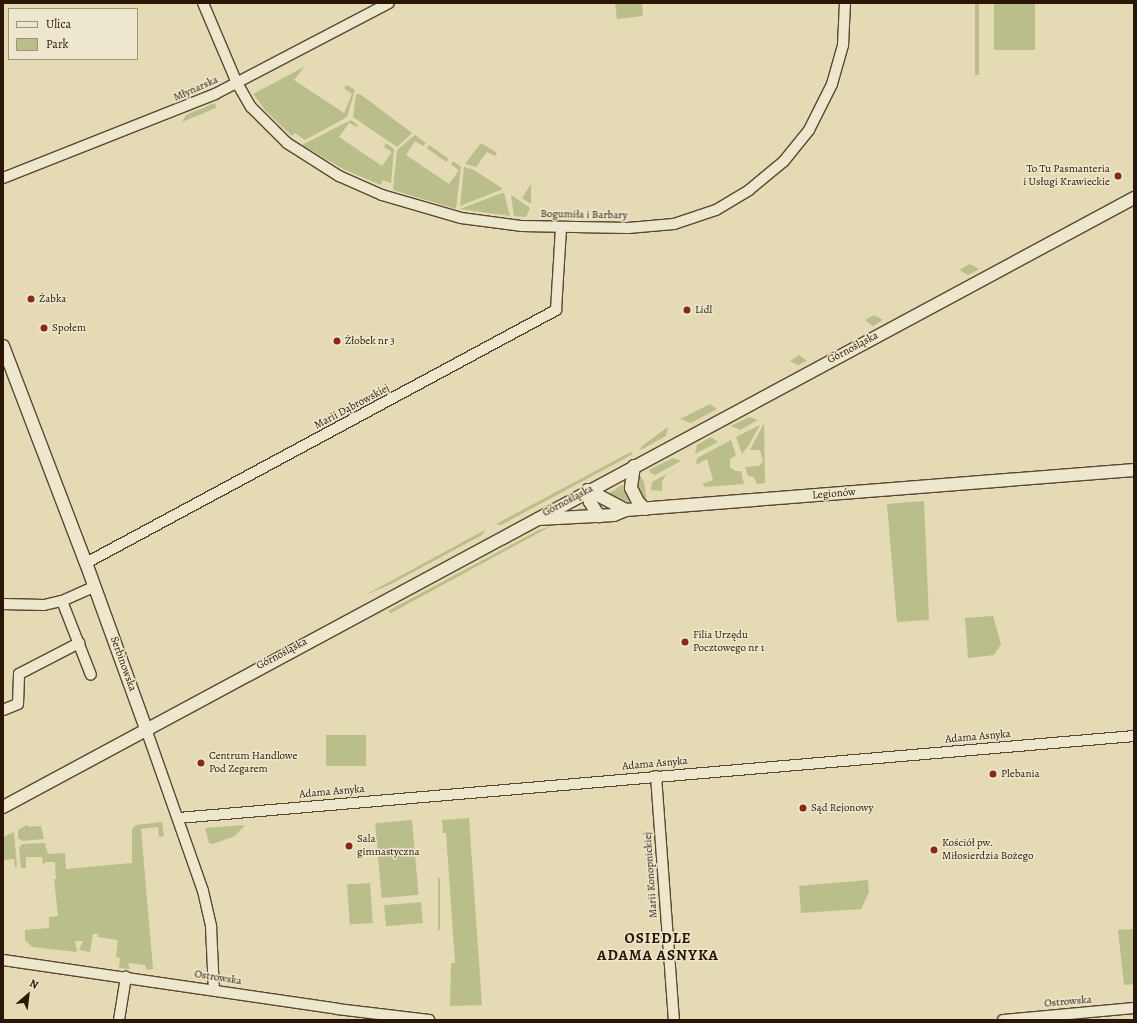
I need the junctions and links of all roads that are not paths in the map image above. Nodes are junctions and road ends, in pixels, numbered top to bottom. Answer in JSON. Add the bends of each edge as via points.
{"nodes":[{"id":1,"x":204,"y":3,"type":"edge"},
{"id":2,"x":389,"y":3,"type":"edge"},
{"id":3,"x":845,"y":3,"type":"edge"},
{"id":4,"x":237,"y":83,"type":"junction"},
{"id":5,"x":3,"y":178,"type":"edge"},
{"id":6,"x":1134,"y":198,"type":"edge"},
{"id":7,"x":561,"y":228,"type":"junction"},
{"id":8,"x":3,"y":346,"type":"edge"},
{"id":9,"x":634,"y":466,"type":"junction"},
{"id":10,"x":1134,"y":470,"type":"edge"},
{"id":11,"x":588,"y":490,"type":"junction"},
{"id":12,"x":645,"y":509,"type":"junction"},
{"id":13,"x":626,"y":510,"type":"junction"},
{"id":14,"x":599,"y":516,"type":"junction"},
{"id":15,"x":535,"y":519,"type":"junction"},
{"id":16,"x":86,"y":563,"type":"junction"},
{"id":17,"x":95,"y":586,"type":"junction"},
{"id":18,"x":62,"y":601,"type":"junction"},
{"id":19,"x":3,"y":604,"type":"edge"},
{"id":20,"x":79,"y":643,"type":"junction"},
{"id":21,"x":92,"y":675,"type":"dead end"},
{"id":22,"x":3,"y":710,"type":"edge"},
{"id":23,"x":146,"y":729,"type":"junction"},
{"id":24,"x":1134,"y":736,"type":"edge"},
{"id":25,"x":656,"y":776,"type":"junction"},
{"id":26,"x":3,"y":807,"type":"edge"},
{"id":27,"x":178,"y":818,"type":"junction"},
{"id":28,"x":3,"y":960,"type":"edge"},
{"id":29,"x":126,"y":976,"type":"junction"},
{"id":30,"x":214,"y":990,"type":"junction"},
{"id":31,"x":1134,"y":1008,"type":"edge"},
{"id":32,"x":119,"y":1020,"type":"edge"},
{"id":33,"x":429,"y":1020,"type":"edge"},
{"id":34,"x":674,"y":1020,"type":"edge"},
{"id":35,"x":1004,"y":1020,"type":"edge"}],
"edges":[{"from":1,"to":4,"type":"street","name":"Bogumiła i Barbary"},
{"from":2,"to":4,"type":"street","name":"Młynarska"},
{"from":3,"to":7,"type":"street","name":"Bogumiła i Barbary","via":[[843,45],[826,98],[799,144],[761,181],[716,210],[674,224],[646,228]]},
{"from":4,"to":5,"type":"street","name":"Młynarska","via":[[176,110]]},
{"from":4,"to":7,"type":"street","name":"Bogumiła i Barbary","via":[[251,107],[277,135],[311,160],[353,183],[455,217],[509,225]]},
{"from":6,"to":9,"type":"street","name":"Górnośląska"},
{"from":7,"to":16,"type":"street","name":"Marii Dąbrowskiej","via":[[556,310]]},
{"from":8,"to":16,"type":"street","name":"Serbinowska"},
{"from":9,"to":11,"type":"street","name":"Górnośląska"},
{"from":9,"to":12,"type":"street","via":[[631,488]]},
{"from":10,"to":12,"type":"street","name":"Legionów"},
{"from":11,"to":13,"type":"street"},
{"from":11,"to":14,"type":"street","via":[[590,502]]},
{"from":11,"to":15,"type":"street","name":"Górnośląska"},
{"from":12,"to":13,"type":"street","name":"Legionów"},
{"from":13,"to":14,"type":"street","name":"Legionów","via":[[614,515]]},
{"from":14,"to":15,"type":"street","name":"Legionów"},
{"from":15,"to":23,"type":"street","name":"Górnośląska"},
{"from":16,"to":17,"type":"street","name":"Serbinowska"},
{"from":17,"to":18,"type":"street"},
{"from":17,"to":23,"type":"street","name":"Serbinowska"},
{"from":18,"to":19,"type":"street","via":[[44,605]]},
{"from":18,"to":20,"type":"street"},
{"from":20,"to":21,"type":"street"},
{"from":20,"to":22,"type":"street","via":[[19,674],[18,704]]},
{"from":23,"to":26,"type":"street","name":"Górnośląska"},
{"from":23,"to":27,"type":"street","name":"Serbinowska"},
{"from":24,"to":25,"type":"street","name":"Adama Asnyka"},
{"from":25,"to":27,"type":"street","name":"Adama Asnyka"},
{"from":25,"to":34,"type":"street","name":"Marii Konopnickiej"},
{"from":27,"to":30,"type":"street","name":"Serbinowska","via":[[207,910]]},
{"from":28,"to":29,"type":"street","name":"Ostrowska"},
{"from":29,"to":30,"type":"street","name":"Ostrowska"},
{"from":29,"to":32,"type":"street"},
{"from":30,"to":33,"type":"street","name":"Ostrowska"},
{"from":31,"to":35,"type":"street","name":"Ostrowska"}]}
